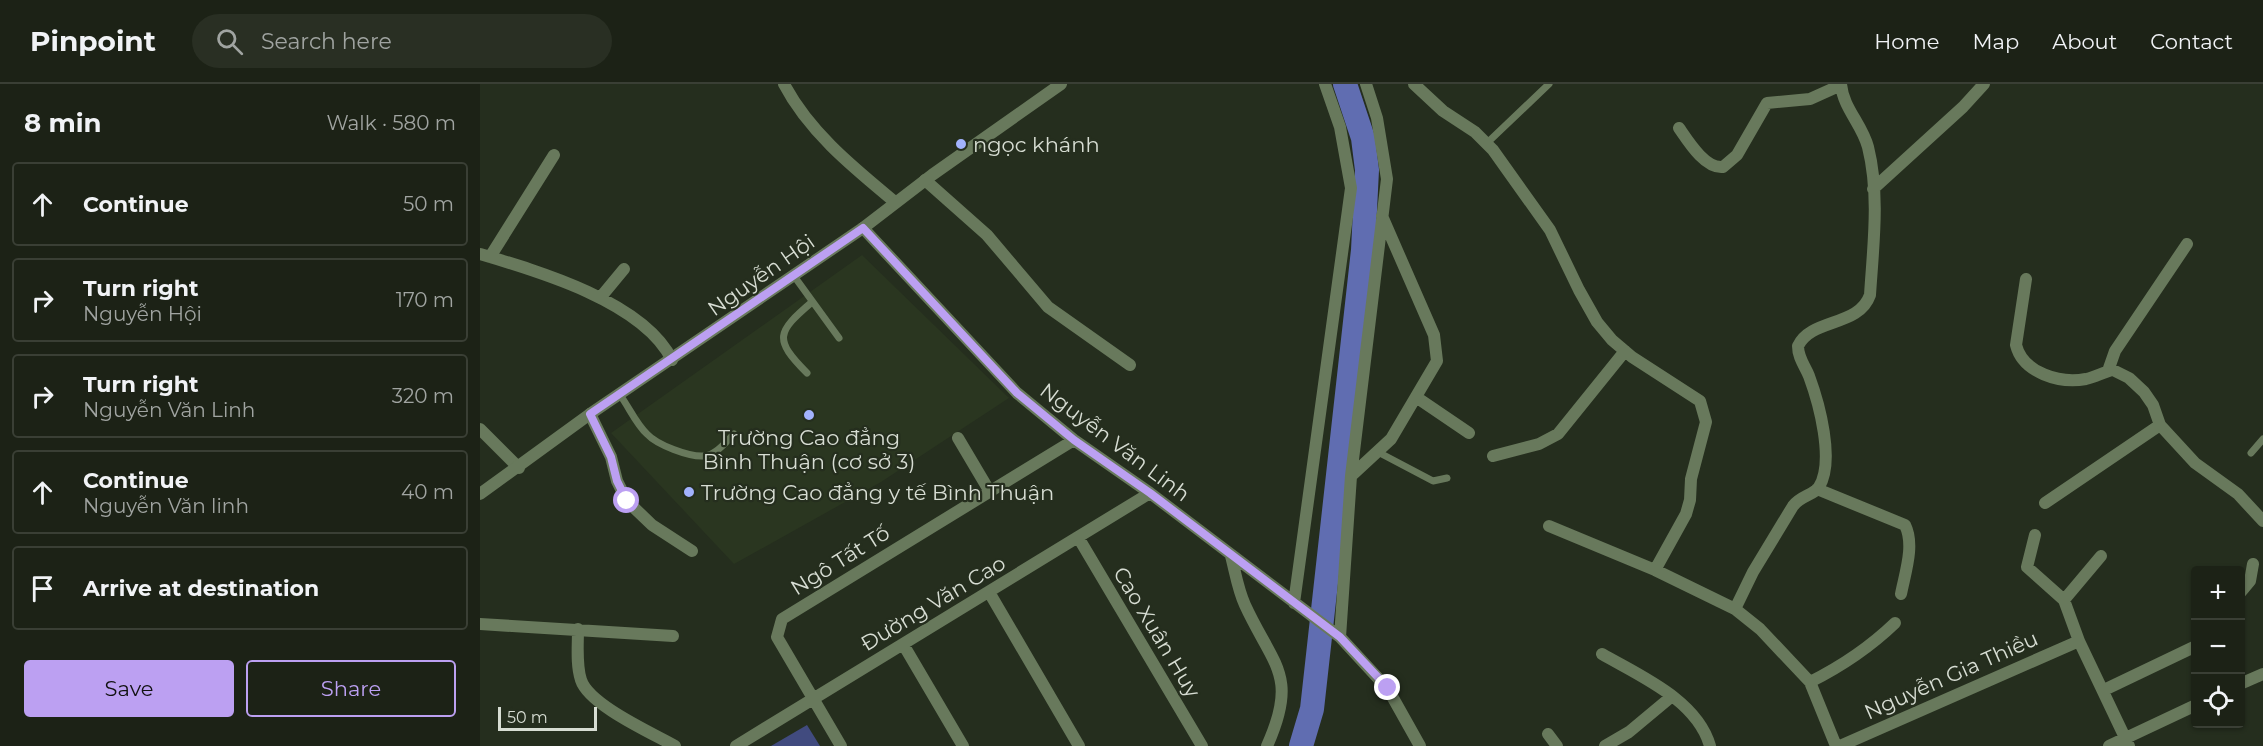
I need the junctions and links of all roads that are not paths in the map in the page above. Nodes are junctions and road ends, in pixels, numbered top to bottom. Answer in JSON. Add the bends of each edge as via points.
{"nodes":[{"id":1,"x":784,"y":84,"type":"edge"},
{"id":2,"x":1061,"y":84,"type":"edge"},
{"id":3,"x":1325,"y":84,"type":"edge"},
{"id":4,"x":1366,"y":84,"type":"edge"},
{"id":5,"x":1414,"y":84,"type":"edge"},
{"id":6,"x":1549,"y":84,"type":"edge"},
{"id":7,"x":1841,"y":84,"type":"edge"},
{"id":8,"x":1984,"y":84,"type":"edge"},
{"id":9,"x":1679,"y":128,"type":"dead end"},
{"id":10,"x":1486,"y":144,"type":"junction"},
{"id":11,"x":554,"y":155,"type":"dead end"},
{"id":12,"x":925,"y":180,"type":"junction"},
{"id":13,"x":1873,"y":189,"type":"junction"},
{"id":14,"x":895,"y":202,"type":"junction"},
{"id":15,"x":1382,"y":216,"type":"junction"},
{"id":16,"x":863,"y":228,"type":"junction"},
{"id":17,"x":2187,"y":244,"type":"dead end"},
{"id":18,"x":485,"y":255,"type":"edge"},
{"id":19,"x":624,"y":269,"type":"dead end"},
{"id":20,"x":794,"y":276,"type":"junction"},
{"id":21,"x":2026,"y":279,"type":"dead end"},
{"id":22,"x":600,"y":298,"type":"junction"},
{"id":23,"x":812,"y":302,"type":"junction"},
{"id":24,"x":839,"y":339,"type":"dead end"},
{"id":25,"x":1624,"y":351,"type":"junction"},
{"id":26,"x":672,"y":360,"type":"junction"},
{"id":27,"x":1130,"y":365,"type":"dead end"},
{"id":28,"x":2108,"y":371,"type":"junction"},
{"id":29,"x":807,"y":373,"type":"dead end"},
{"id":30,"x":620,"y":395,"type":"junction"},
{"id":31,"x":1416,"y":397,"type":"junction"},
{"id":32,"x":590,"y":414,"type":"junction"},
{"id":33,"x":2160,"y":425,"type":"junction"},
{"id":34,"x":480,"y":429,"type":"edge"},
{"id":35,"x":1469,"y":433,"type":"dead end"},
{"id":36,"x":735,"y":434,"type":"dead end"},
{"id":37,"x":958,"y":438,"type":"dead end"},
{"id":38,"x":2263,"y":439,"type":"edge"},
{"id":39,"x":1074,"y":440,"type":"junction"},
{"id":40,"x":1376,"y":451,"type":"junction"},
{"id":41,"x":2251,"y":453,"type":"dead end"},
{"id":42,"x":1493,"y":456,"type":"dead end"},
{"id":43,"x":519,"y":468,"type":"junction"},
{"id":44,"x":1351,"y":477,"type":"junction"},
{"id":45,"x":1447,"y":478,"type":"dead end"},
{"id":46,"x":1817,"y":489,"type":"junction"},
{"id":47,"x":990,"y":492,"type":"junction"},
{"id":48,"x":1150,"y":493,"type":"junction"},
{"id":49,"x":480,"y":494,"type":"edge"},
{"id":50,"x":2045,"y":503,"type":"dead end"},
{"id":51,"x":2263,"y":521,"type":"edge"},
{"id":52,"x":1549,"y":526,"type":"dead end"},
{"id":53,"x":2035,"y":535,"type":"dead end"},
{"id":54,"x":1078,"y":537,"type":"junction"},
{"id":55,"x":692,"y":551,"type":"dead end"},
{"id":56,"x":1231,"y":555,"type":"junction"},
{"id":57,"x":2101,"y":556,"type":"dead end"},
{"id":58,"x":2253,"y":564,"type":"dead end"},
{"id":59,"x":1655,"y":570,"type":"junction"},
{"id":60,"x":2245,"y":587,"type":"edge"},
{"id":61,"x":989,"y":592,"type":"junction"},
{"id":62,"x":1901,"y":594,"type":"dead end"},
{"id":63,"x":2064,"y":600,"type":"junction"},
{"id":64,"x":1294,"y":603,"type":"junction"},
{"id":65,"x":1735,"y":609,"type":"junction"},
{"id":66,"x":1895,"y":623,"type":"dead end"},
{"id":67,"x":480,"y":624,"type":"edge"},
{"id":68,"x":578,"y":630,"type":"junction"},
{"id":69,"x":673,"y":636,"type":"dead end"},
{"id":70,"x":1340,"y":637,"type":"junction"},
{"id":71,"x":2079,"y":640,"type":"junction"},
{"id":72,"x":903,"y":644,"type":"junction"},
{"id":73,"x":2191,"y":648,"type":"edge"},
{"id":74,"x":1602,"y":654,"type":"dead end"},
{"id":75,"x":2263,"y":674,"type":"edge"},
{"id":76,"x":1810,"y":682,"type":"junction"},
{"id":77,"x":2245,"y":682,"type":"edge"},
{"id":78,"x":2104,"y":690,"type":"junction"},
{"id":79,"x":1671,"y":697,"type":"junction"},
{"id":80,"x":812,"y":699,"type":"junction"},
{"id":81,"x":2191,"y":708,"type":"edge"},
{"id":82,"x":1548,"y":734,"type":"dead end"},
{"id":83,"x":1269,"y":742,"type":"edge"},
{"id":84,"x":2128,"y":742,"type":"edge"},
{"id":85,"x":675,"y":746,"type":"edge"},
{"id":86,"x":736,"y":746,"type":"edge"},
{"id":87,"x":841,"y":746,"type":"edge"},
{"id":88,"x":963,"y":746,"type":"edge"},
{"id":89,"x":1079,"y":746,"type":"edge"},
{"id":90,"x":1203,"y":746,"type":"edge"},
{"id":91,"x":1257,"y":746,"type":"edge"},
{"id":92,"x":1420,"y":746,"type":"edge"},
{"id":93,"x":1557,"y":746,"type":"edge"},
{"id":94,"x":1605,"y":746,"type":"edge"},
{"id":95,"x":1710,"y":746,"type":"edge"},
{"id":96,"x":1838,"y":746,"type":"edge"},
{"id":97,"x":2109,"y":746,"type":"edge"}],
"edges":[{"from":1,"to":14,"type":"street","via":[[807,119],[856,170]]},
{"from":2,"to":12,"type":"street","name":"Nguyễn Hội"},
{"from":3,"to":64,"type":"street","via":[[1340,127],[1351,188]]},
{"from":4,"to":15,"type":"street","via":[[1377,118],[1387,179]]},
{"from":5,"to":10,"type":"street"},
{"from":6,"to":10,"type":"lane"},
{"from":7,"to":9,"type":"street","via":[[1810,99],[1767,103],[1737,155],[1723,167],[1716,167],[1696,152]]},
{"from":7,"to":13,"type":"street","via":[[1846,105],[1866,140]]},
{"from":8,"to":13,"type":"street"},
{"from":10,"to":25,"type":"street","via":[[1532,202],[1598,322]]},
{"from":11,"to":18,"type":"street"},
{"from":12,"to":14,"type":"street","name":"Nguyễn Hội"},
{"from":12,"to":27,"type":"street","via":[[987,235],[1048,307]]},
{"from":13,"to":46,"type":"street","via":[[1868,303],[1858,312],[1807,335],[1798,346],[1824,431],[1824,459]]},
{"from":14,"to":16,"type":"street","name":"Nguyễn Hội"},
{"from":15,"to":31,"type":"street","via":[[1438,350],[1434,370]]},
{"from":15,"to":44,"type":"street"},
{"from":16,"to":20,"type":"street","name":"Nguyễn Hội"},
{"from":16,"to":39,"type":"street","name":"Nguyễn Văn Linh","via":[[1017,393]]},
{"from":17,"to":28,"type":"street","via":[[2115,351]]},
{"from":18,"to":22,"type":"street"},
{"from":19,"to":22,"type":"street"},
{"from":20,"to":23,"type":"lane"},
{"from":20,"to":26,"type":"street","name":"Nguyễn Hội"},
{"from":21,"to":28,"type":"street","via":[[2016,345],[2027,364],[2055,378],[2070,380]]},
{"from":22,"to":26,"type":"street","via":[[642,324]]},
{"from":23,"to":24,"type":"lane"},
{"from":23,"to":29,"type":"lane","via":[[782,333],[788,353]]},
{"from":25,"to":42,"type":"street","via":[[1552,438]]},
{"from":25,"to":59,"type":"street","via":[[1700,401],[1706,422],[1686,514]]},
{"from":26,"to":30,"type":"street","name":"Nguyễn Hội"},
{"from":28,"to":33,"type":"street","via":[[2120,371],[2137,386],[2153,405]]},
{"from":30,"to":32,"type":"street","name":"Nguyễn Hội"},
{"from":30,"to":36,"type":"lane","via":[[646,433],[684,452],[704,456]]},
{"from":31,"to":35,"type":"street"},
{"from":31,"to":40,"type":"street","via":[[1391,440]]},
{"from":32,"to":43,"type":"street","name":"Nguyễn Hội"},
{"from":32,"to":55,"type":"street","via":[[627,501],[652,525]]},
{"from":33,"to":50,"type":"street"},
{"from":33,"to":51,"type":"street","via":[[2195,462],[2238,494]]},
{"from":34,"to":43,"type":"street"},
{"from":37,"to":47,"type":"street"},
{"from":38,"to":41,"type":"lane"},
{"from":39,"to":47,"type":"street","name":"Ngô Tất Tố"},
{"from":39,"to":48,"type":"street","name":"Nguyễn Văn Linh"},
{"from":40,"to":44,"type":"street"},
{"from":40,"to":45,"type":"lane","via":[[1433,481]]},
{"from":43,"to":49,"type":"street","name":"Nguyễn Hội"},
{"from":44,"to":70,"type":"street"},
{"from":46,"to":62,"type":"street","via":[[1905,525],[1909,538]]},
{"from":46,"to":65,"type":"street","via":[[1792,506]]},
{"from":47,"to":80,"type":"street","name":"Ngô Tất Tố","via":[[782,619],[777,637]]},
{"from":48,"to":54,"type":"street","name":"Đường Văn Cao"},
{"from":48,"to":56,"type":"street","name":"Nguyễn Văn Linh"},
{"from":52,"to":59,"type":"street"},
{"from":53,"to":63,"type":"street","via":[[2027,567]]},
{"from":54,"to":61,"type":"street","name":"Đường Văn Cao"},
{"from":54,"to":90,"type":"street","name":"Cao Xuân Huy"},
{"from":56,"to":64,"type":"street","name":"Nguyễn Văn Linh"},
{"from":56,"to":83,"type":"street","via":[[1244,603],[1282,677],[1283,696]]},
{"from":57,"to":63,"type":"street"},
{"from":58,"to":60,"type":"street"},
{"from":59,"to":65,"type":"street"},
{"from":61,"to":72,"type":"street","name":"Đường Văn Cao"},
{"from":61,"to":89,"type":"street"},
{"from":63,"to":71,"type":"street"},
{"from":64,"to":70,"type":"street","name":"Nguyễn Văn Linh"},
{"from":65,"to":76,"type":"street"},
{"from":66,"to":76,"type":"street","via":[[1859,654]]},
{"from":67,"to":68,"type":"street"},
{"from":68,"to":69,"type":"street"},
{"from":68,"to":85,"type":"street","via":[[581,683],[602,704]]},
{"from":70,"to":92,"type":"street","via":[[1388,688]]},
{"from":71,"to":78,"type":"street"},
{"from":71,"to":96,"type":"street","name":"Nguyễn Gia Thiều"},
{"from":72,"to":80,"type":"street","name":"Đường Văn Cao"},
{"from":72,"to":88,"type":"street"},
{"from":73,"to":78,"type":"street"},
{"from":74,"to":79,"type":"street"},
{"from":75,"to":77,"type":"street"},
{"from":76,"to":96,"type":"street"},
{"from":78,"to":84,"type":"street"},
{"from":79,"to":94,"type":"street","via":[[1629,732]]},
{"from":79,"to":95,"type":"street","via":[[1702,727]]},
{"from":80,"to":86,"type":"street","name":"Đường Văn Cao"},
{"from":80,"to":87,"type":"street","name":"Ngô Tất Tố"},
{"from":81,"to":84,"type":"street"},
{"from":82,"to":93,"type":"street"},
{"from":83,"to":91,"type":"street"},
{"from":84,"to":97,"type":"street"}]}
